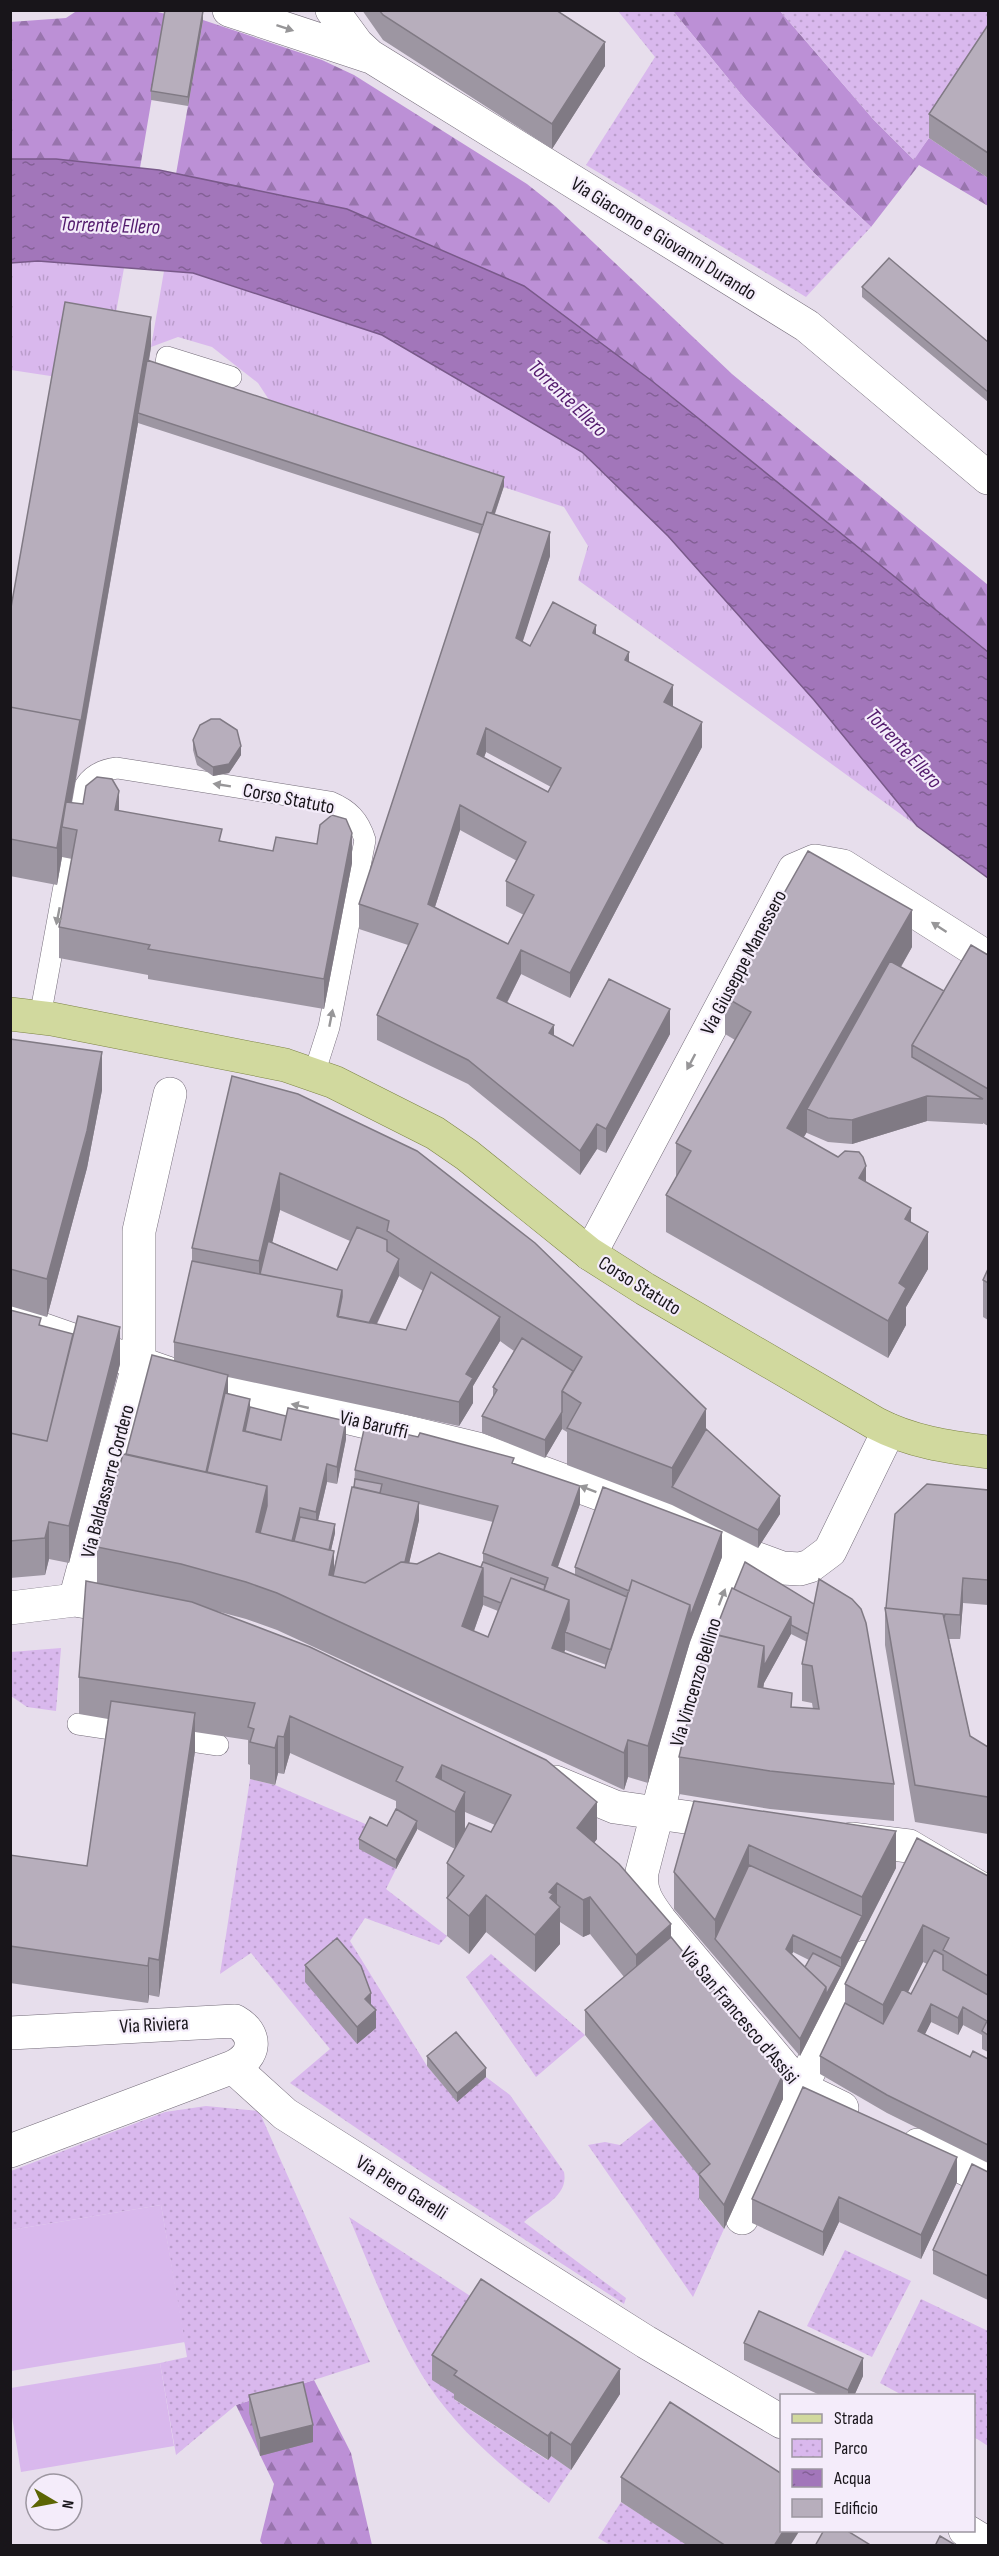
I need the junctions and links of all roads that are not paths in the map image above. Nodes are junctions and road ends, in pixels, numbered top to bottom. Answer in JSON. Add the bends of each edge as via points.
{"nodes":[{"id":1,"x":229,"y":10,"type":"edge"},
{"id":2,"x":332,"y":10,"type":"edge"},
{"id":3,"x":370,"y":56,"type":"junction"},
{"id":4,"x":164,"y":375,"type":"edge"},
{"id":5,"x":231,"y":377,"type":"dead end"},
{"id":6,"x":988,"y":478,"type":"edge"},
{"id":7,"x":74,"y":833,"type":"edge"},
{"id":8,"x":69,"y":859,"type":"edge"},
{"id":9,"x":988,"y":958,"type":"edge"},
{"id":10,"x":25,"y":1016,"type":"edge"},
{"id":11,"x":314,"y":1074,"type":"junction"},
{"id":12,"x":170,"y":1094,"type":"dead end"},
{"id":13,"x":590,"y":1254,"type":"junction"},
{"id":14,"x":10,"y":1318,"type":"edge"},
{"id":15,"x":139,"y":1362,"type":"junction"},
{"id":16,"x":889,"y":1430,"type":"junction"},
{"id":17,"x":988,"y":1452,"type":"edge"},
{"id":18,"x":739,"y":1552,"type":"junction"},
{"id":19,"x":75,"y":1600,"type":"junction"},
{"id":20,"x":10,"y":1608,"type":"edge"},
{"id":21,"x":162,"y":1616,"type":"edge"},
{"id":22,"x":78,"y":1724,"type":"dead end"},
{"id":23,"x":218,"y":1745,"type":"dead end"},
{"id":24,"x":526,"y":1768,"type":"edge"},
{"id":25,"x":657,"y":1814,"type":"junction"},
{"id":26,"x":760,"y":1827,"type":"edge"},
{"id":27,"x":817,"y":1834,"type":"edge"},
{"id":28,"x":918,"y":1850,"type":"junction"},
{"id":29,"x":903,"y":1881,"type":"edge"},
{"id":30,"x":988,"y":1893,"type":"edge"},
{"id":31,"x":660,"y":1920,"type":"joint"},
{"id":32,"x":877,"y":1933,"type":"edge"},
{"id":33,"x":10,"y":2033,"type":"edge"},
{"id":34,"x":233,"y":2067,"type":"junction"},
{"id":35,"x":801,"y":2088,"type":"junction"},
{"id":36,"x":10,"y":2151,"type":"edge"},
{"id":37,"x":988,"y":2180,"type":"edge"},
{"id":38,"x":742,"y":2218,"type":"dead end"},
{"id":39,"x":780,"y":2421,"type":"edge"},
{"id":40,"x":968,"y":2532,"type":"edge"},
{"id":41,"x":988,"y":2544,"type":"edge"}],
"edges":[{"from":1,"to":3,"type":"street","one_way":true},
{"from":2,"to":3,"type":"street","name":"Via Giacomo e Giovanni Durando"},
{"from":3,"to":6,"type":"street","name":"Via Giacomo e Giovanni Durando","via":[[807,326]]},
{"from":4,"to":5,"type":"lane","via":[[167,357]]},
{"from":11,"to":7,"type":"lane","name":"Corso Statuto","one_way":true,"via":[[329,1027],[365,840],[354,817],[330,802],[117,768],[105,770],[87,782]]},
{"from":8,"to":10,"type":"lane","name":"Corso Statuto","one_way":true},
{"from":9,"to":13,"type":"street","name":"Via Giuseppe Manessero","one_way":true,"via":[[843,867],[815,861],[794,870]]},
{"from":10,"to":11,"type":"main road","name":"Corso Statuto","via":[[285,1065]]},
{"from":11,"to":13,"type":"main road","name":"Corso Statuto","via":[[435,1132]]},
{"from":12,"to":15,"type":"street","name":"Via Baldassarre Cordero","via":[[139,1231]]},
{"from":13,"to":16,"type":"main road","name":"Corso Statuto"},
{"from":14,"to":15,"type":"street","name":"Via Baruffi"},
{"from":18,"to":15,"type":"street","name":"Via Baruffi","one_way":true,"via":[[665,1518],[478,1449],[178,1377]]},
{"from":15,"to":19,"type":"street","name":"Via Baldassarre Cordero"},
{"from":16,"to":17,"type":"main road","name":"Corso Statuto","via":[[935,1446]]},
{"from":16,"to":18,"type":"street","name":"Via Baruffi","via":[[839,1537],[820,1560],[791,1569]]},
{"from":25,"to":18,"type":"street","name":"Via Vincenzo Bellino","one_way":true,"via":[[696,1663]]},
{"from":19,"to":20,"type":"street"},
{"from":19,"to":21,"type":"street"},
{"from":22,"to":23,"type":"lane"},
{"from":24,"to":25,"type":"street","via":[[604,1804]]},
{"from":25,"to":26,"type":"street"},
{"from":25,"to":31,"type":"street","name":"Via Vincenzo Bellino","via":[[641,1879],[645,1899]]},
{"from":27,"to":28,"type":"street"},
{"from":28,"to":29,"type":"street"},
{"from":28,"to":30,"type":"street"},
{"from":31,"to":35,"type":"street","name":"Via San Francesco d'Assisi"},
{"from":32,"to":35,"type":"street"},
{"from":33,"to":34,"type":"street","name":"Via Riviera","via":[[235,2021],[248,2030],[252,2045],[248,2058]]},
{"from":34,"to":36,"type":"street"},
{"from":34,"to":39,"type":"street","name":"Via Piero Garelli","via":[[285,2114],[646,2342]]},
{"from":35,"to":37,"type":"street","name":"Via San Francesco d'Assisi"},
{"from":35,"to":38,"type":"street"},
{"from":40,"to":41,"type":"street"}]}
